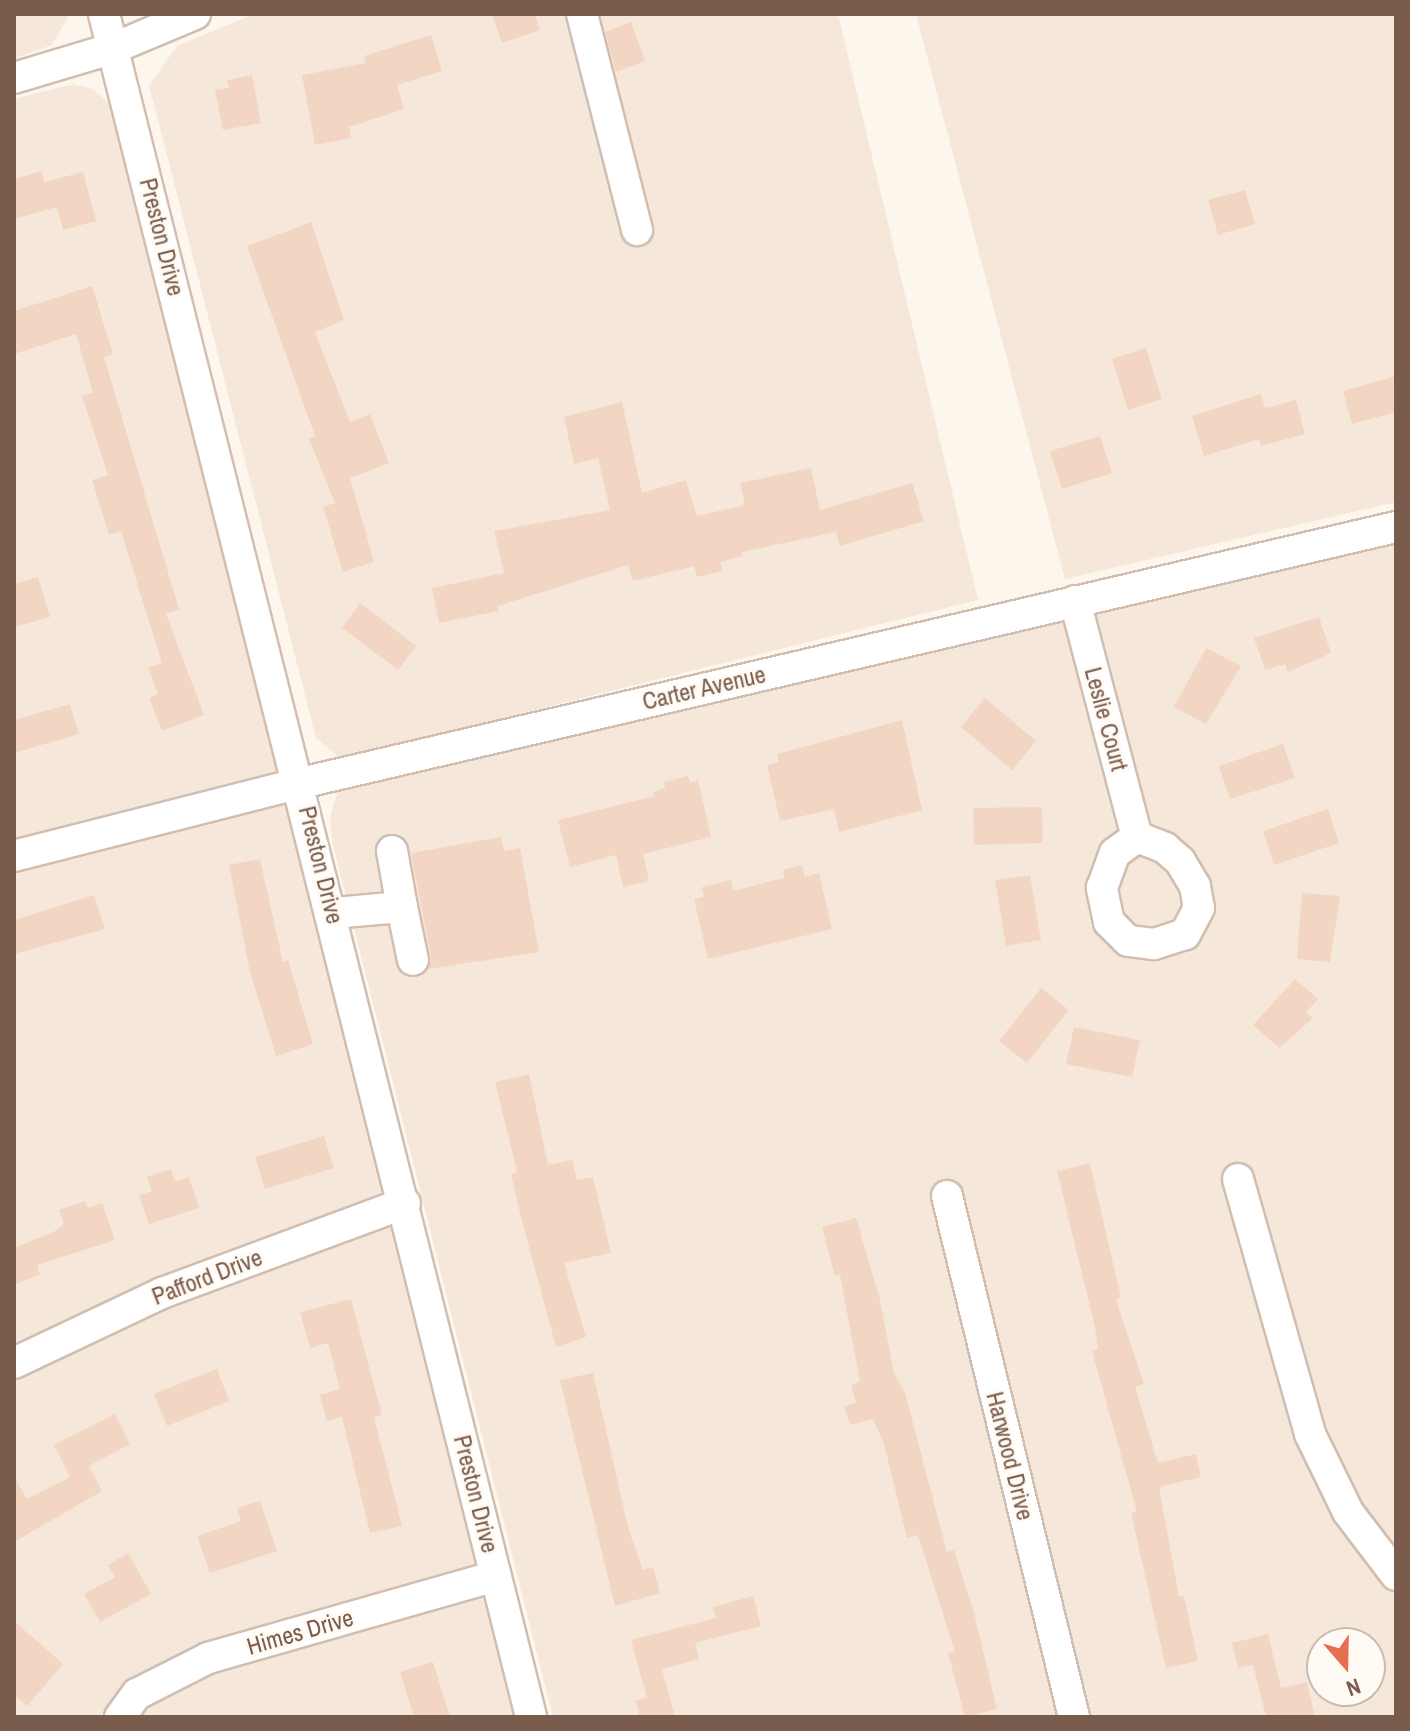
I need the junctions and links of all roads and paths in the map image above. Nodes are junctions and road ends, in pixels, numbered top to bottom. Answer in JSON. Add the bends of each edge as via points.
{"nodes":[{"id":1,"x":104,"y":14,"type":"edge"},
{"id":2,"x":195,"y":14,"type":"edge"},
{"id":3,"x":582,"y":14,"type":"edge"},
{"id":4,"x":114,"y":48,"type":"junction"},
{"id":5,"x":14,"y":78,"type":"edge"},
{"id":6,"x":637,"y":230,"type":"dead end"},
{"id":7,"x":1396,"y":527,"type":"edge"},
{"id":8,"x":1075,"y":601,"type":"junction"},
{"id":9,"x":301,"y":783,"type":"junction"},
{"id":10,"x":1137,"y":837,"type":"dead end"},
{"id":11,"x":392,"y":851,"type":"dead end"},
{"id":12,"x":14,"y":856,"type":"edge"},
{"id":13,"x":402,"y":907,"type":"junction"},
{"id":14,"x":333,"y":913,"type":"junction"},
{"id":15,"x":413,"y":960,"type":"dead end"},
{"id":16,"x":1238,"y":1179,"type":"dead end"},
{"id":17,"x":947,"y":1196,"type":"dead end"},
{"id":18,"x":405,"y":1203,"type":"junction"},
{"id":19,"x":14,"y":1363,"type":"edge"},
{"id":20,"x":1396,"y":1575,"type":"edge"},
{"id":21,"x":496,"y":1576,"type":"junction"},
{"id":22,"x":120,"y":1717,"type":"edge"},
{"id":23,"x":531,"y":1717,"type":"edge"},
{"id":24,"x":1074,"y":1717,"type":"edge"}],
"edges":[{"from":1,"to":4,"type":"street","name":"Preston Drive"},
{"from":2,"to":4,"type":"street"},
{"from":3,"to":6,"type":"street"},
{"from":4,"to":5,"type":"street"},
{"from":4,"to":9,"type":"street","name":"Preston Drive"},
{"from":7,"to":8,"type":"street","name":"Carter Avenue"},
{"from":8,"to":9,"type":"street","name":"Carter Avenue"},
{"from":8,"to":10,"type":"street","name":"Leslie Court"},
{"from":9,"to":12,"type":"street","name":"Carter Avenue"},
{"from":9,"to":14,"type":"street","name":"Preston Drive"},
{"from":11,"to":13,"type":"street"},
{"from":13,"to":14,"type":"street"},
{"from":13,"to":15,"type":"street"},
{"from":14,"to":18,"type":"street","name":"Preston Drive"},
{"from":16,"to":20,"type":"street","via":[[1310,1434],[1348,1512]]},
{"from":17,"to":24,"type":"street","name":"Harwood Drive"},
{"from":18,"to":19,"type":"street","name":"Pafford Drive","via":[[162,1293]]},
{"from":18,"to":21,"type":"street","name":"Preston Drive"},
{"from":21,"to":22,"type":"street","name":"Himes Drive","via":[[208,1658],[137,1694]]},
{"from":21,"to":23,"type":"street","name":"Preston Drive"}]}
